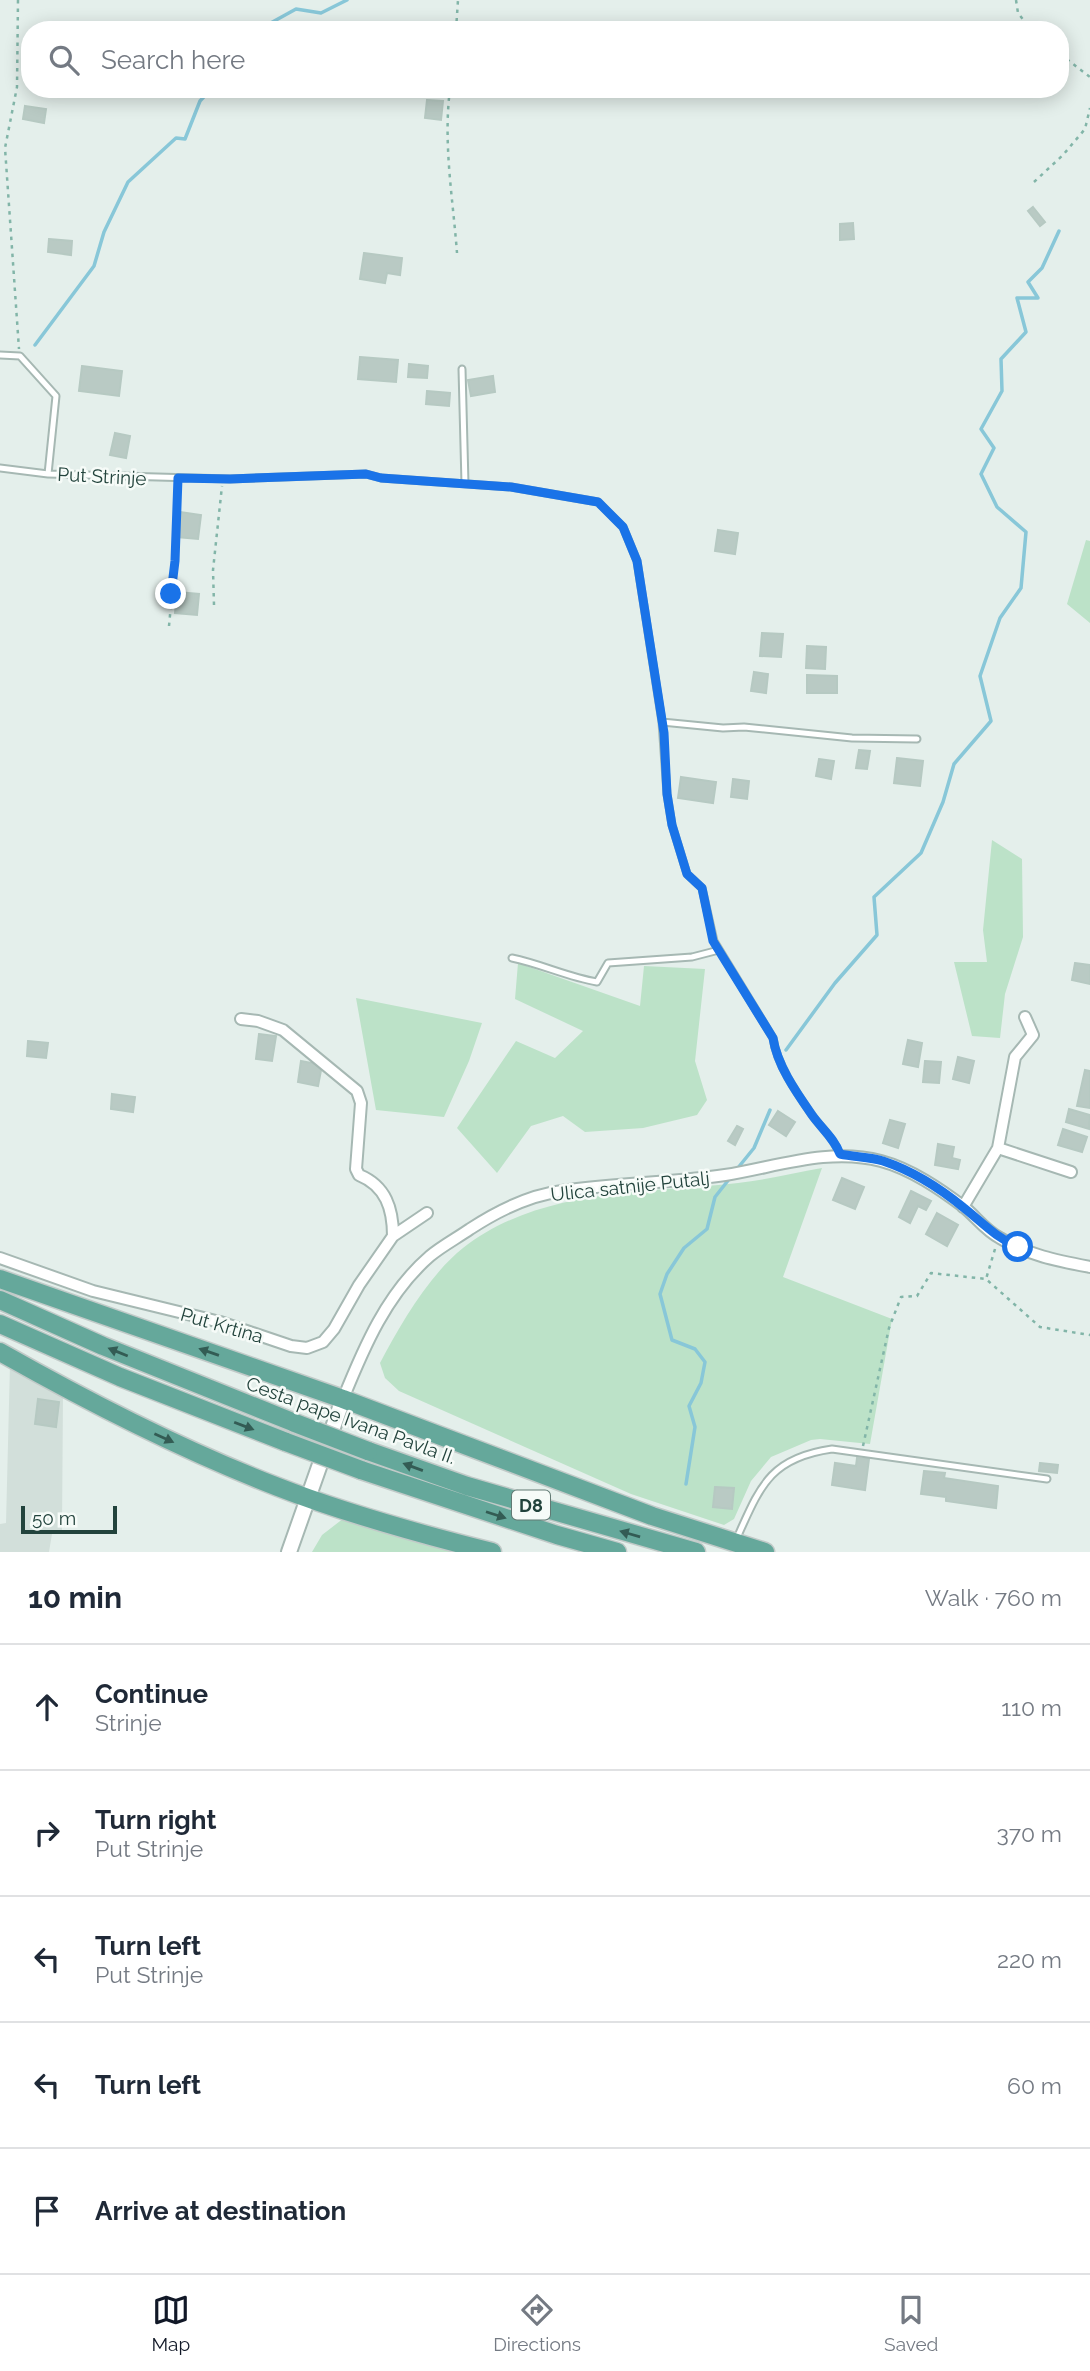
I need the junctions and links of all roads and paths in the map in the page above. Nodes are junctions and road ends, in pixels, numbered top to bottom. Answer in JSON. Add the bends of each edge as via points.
{"nodes":[{"id":1,"x":19,"y":0,"type":"edge"},
{"id":2,"x":458,"y":0,"type":"edge"},
{"id":3,"x":1016,"y":0,"type":"edge"},
{"id":4,"x":457,"y":21,"type":"edge"},
{"id":5,"x":1024,"y":21,"type":"edge"},
{"id":6,"x":1069,"y":61,"type":"edge"},
{"id":7,"x":1090,"y":77,"type":"edge"},
{"id":8,"x":449,"y":98,"type":"edge"},
{"id":9,"x":1090,"y":108,"type":"edge"},
{"id":10,"x":1034,"y":182,"type":"dead end"},
{"id":11,"x":457,"y":253,"type":"dead end"},
{"id":12,"x":0,"y":355,"type":"edge"},
{"id":13,"x":20,"y":356,"type":"junction"},
{"id":14,"x":462,"y":369,"type":"dead end"},
{"id":15,"x":0,"y":468,"type":"edge"},
{"id":16,"x":48,"y":474,"type":"junction"},
{"id":17,"x":178,"y":478,"type":"junction"},
{"id":18,"x":222,"y":479,"type":"junction"},
{"id":19,"x":466,"y":484,"type":"junction"},
{"id":20,"x":214,"y":605,"type":"dead end"},
{"id":21,"x":169,"y":626,"type":"dead end"},
{"id":22,"x":662,"y":722,"type":"junction"},
{"id":23,"x":917,"y":738,"type":"dead end"},
{"id":24,"x":719,"y":950,"type":"junction"},
{"id":25,"x":512,"y":958,"type":"dead end"},
{"id":26,"x":1025,"y":1017,"type":"dead end"},
{"id":27,"x":241,"y":1019,"type":"dead end"},
{"id":28,"x":998,"y":1147,"type":"junction"},
{"id":29,"x":840,"y":1154,"type":"junction"},
{"id":30,"x":1071,"y":1172,"type":"dead end"},
{"id":31,"x":963,"y":1207,"type":"junction"},
{"id":32,"x":427,"y":1213,"type":"dead end"},
{"id":33,"x":393,"y":1236,"type":"junction"},
{"id":34,"x":998,"y":1238,"type":"junction"},
{"id":35,"x":0,"y":1258,"type":"edge"},
{"id":36,"x":1090,"y":1267,"type":"edge"},
{"id":37,"x":0,"y":1279,"type":"edge"},
{"id":38,"x":986,"y":1279,"type":"junction"},
{"id":39,"x":0,"y":1300,"type":"edge"},
{"id":40,"x":0,"y":1324,"type":"edge"},
{"id":41,"x":1090,"y":1335,"type":"edge"},
{"id":42,"x":0,"y":1352,"type":"edge"},
{"id":43,"x":343,"y":1399,"type":"junction"},
{"id":44,"x":862,"y":1452,"type":"junction"},
{"id":45,"x":1047,"y":1479,"type":"dead end"},
{"id":46,"x":309,"y":1498,"type":"junction"},
{"id":47,"x":735,"y":1543,"type":"junction"},
{"id":48,"x":289,"y":1552,"type":"edge"},
{"id":49,"x":492,"y":1552,"type":"edge"},
{"id":50,"x":617,"y":1552,"type":"edge"},
{"id":51,"x":696,"y":1552,"type":"edge"},
{"id":52,"x":765,"y":1552,"type":"edge"}],
"edges":[{"from":1,"to":13,"type":"path","via":[[17,87],[5,148]]},
{"from":2,"to":4,"type":"path"},
{"from":3,"to":5,"type":"path"},
{"from":6,"to":7,"type":"path"},
{"from":8,"to":11,"type":"path","via":[[447,140]]},
{"from":9,"to":10,"type":"path","via":[[1085,129]]},
{"from":12,"to":13,"type":"lane"},
{"from":13,"to":16,"type":"lane","name":"Put Strinje","via":[[56,396]]},
{"from":14,"to":19,"type":"lane"},
{"from":15,"to":16,"type":"lane"},
{"from":16,"to":17,"type":"lane","name":"Put Strinje"},
{"from":17,"to":18,"type":"lane","name":"Put Strinje"},
{"from":17,"to":21,"type":"path"},
{"from":18,"to":19,"type":"lane","name":"Put Strinje","via":[[366,474]]},
{"from":18,"to":20,"type":"path"},
{"from":19,"to":22,"type":"lane","name":"Put Strinje","via":[[598,502],[623,527],[637,561]]},
{"from":22,"to":23,"type":"lane","via":[[852,738]]},
{"from":22,"to":24,"type":"lane","name":"Put Strinje","via":[[672,825],[687,874],[702,888]]},
{"from":24,"to":25,"type":"lane","via":[[692,957],[608,963],[597,982]]},
{"from":24,"to":29,"type":"lane","name":"Put Strinje","via":[[773,1038],[776,1056]]},
{"from":26,"to":28,"type":"street","via":[[1033,1035],[1015,1056]]},
{"from":27,"to":33,"type":"street","via":[[283,1030],[357,1091],[361,1103],[356,1169],[381,1190],[389,1204]]},
{"from":28,"to":30,"type":"street"},
{"from":28,"to":31,"type":"street"},
{"from":29,"to":31,"type":"street","name":"Ulica satnije Putalj","via":[[906,1170]]},
{"from":29,"to":43,"type":"street","name":"Ulica satnije Putalj","via":[[723,1175],[559,1191],[485,1219],[413,1273],[372,1333]]},
{"from":31,"to":34,"type":"street","name":"Ulica satnije Putalj"},
{"from":32,"to":33,"type":"street","name":"Put Krtina"},
{"from":33,"to":35,"type":"street","name":"Put Krtina","via":[[334,1329],[323,1342],[307,1348],[93,1290]]},
{"from":34,"to":36,"type":"street","via":[[1054,1260]]},
{"from":34,"to":38,"type":"path"},
{"from":43,"to":37,"type":"main road","one_way":true},
{"from":38,"to":41,"type":"path","via":[[1040,1327]]},
{"from":38,"to":44,"type":"path","via":[[931,1273],[917,1296],[901,1297],[889,1328]]},
{"from":51,"to":39,"type":"main road","name":"Cesta pape Ivana Pavla II.","number":"D8","one_way":true,"bridge":true,"via":[[492,1493],[368,1451]]},
{"from":40,"to":50,"type":"main road","number":"D8","one_way":true,"bridge":true,"via":[[120,1377],[361,1470]]},
{"from":42,"to":46,"type":"main road","one_way":true,"via":[[156,1435]]},
{"from":43,"to":46,"type":"street","name":"Ulica satnije Putalj"},
{"from":43,"to":47,"type":"main road","via":[[560,1483]]},
{"from":44,"to":45,"type":"lane"},
{"from":44,"to":47,"type":"lane","via":[[812,1452],[783,1464],[755,1497]]},
{"from":46,"to":48,"type":"street","name":"Ulica satnije Putalj"},
{"from":46,"to":49,"type":"main road"},
{"from":47,"to":52,"type":"main road"}]}
